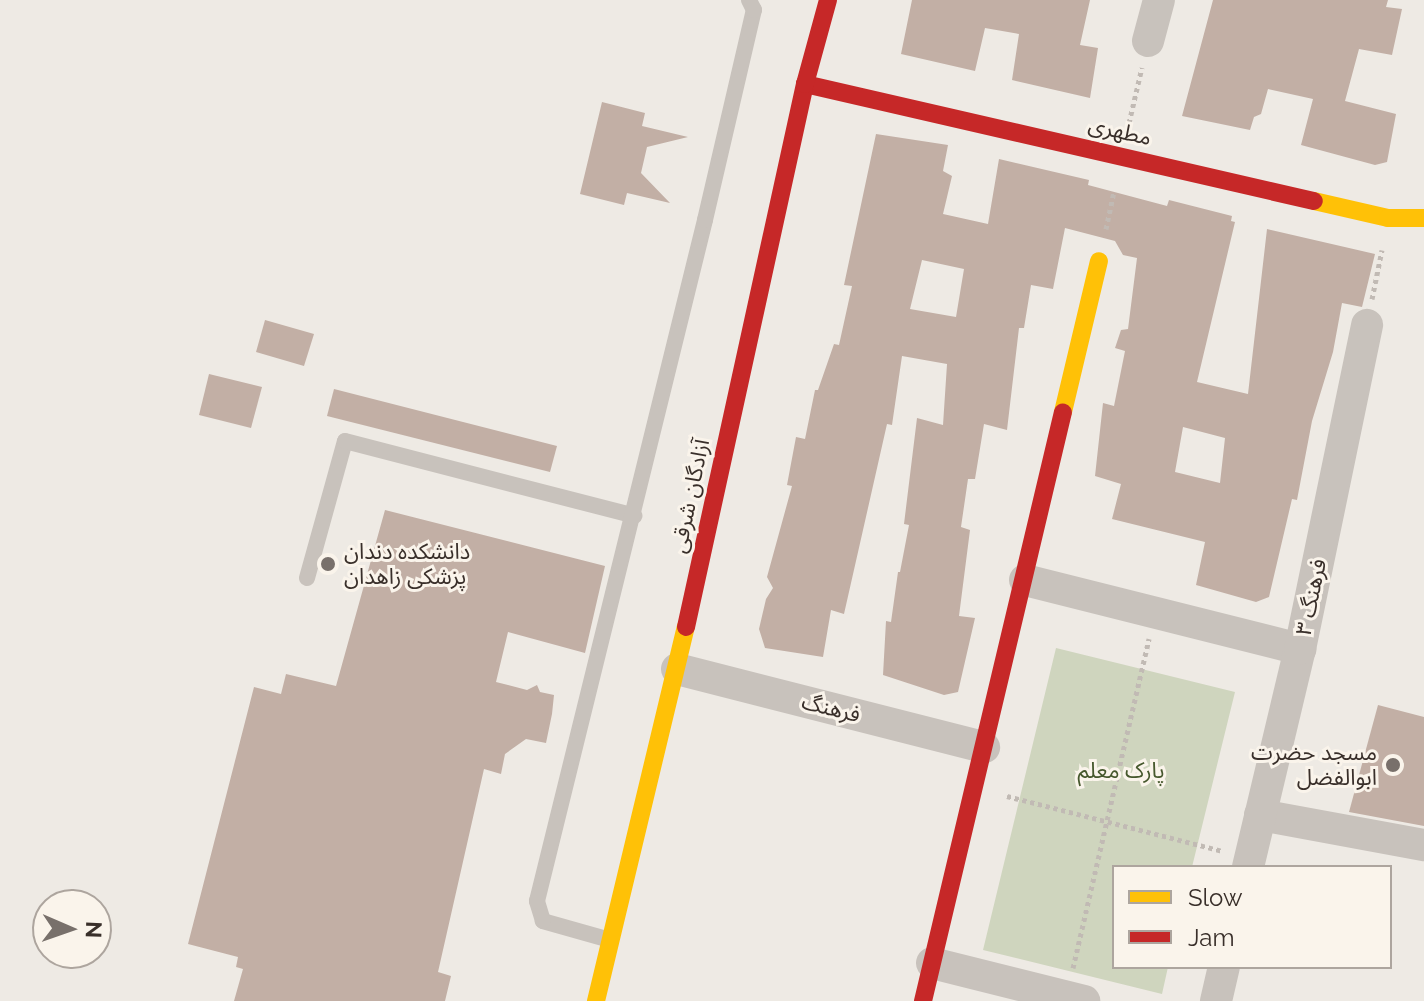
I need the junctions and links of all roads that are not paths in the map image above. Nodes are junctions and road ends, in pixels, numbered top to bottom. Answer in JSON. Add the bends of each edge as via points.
{"nodes":[{"id":1,"x":749,"y":0,"type":"edge"},
{"id":2,"x":828,"y":0,"type":"edge"},
{"id":3,"x":1159,"y":0,"type":"edge"},
{"id":4,"x":1148,"y":41,"type":"dead end"},
{"id":5,"x":805,"y":84,"type":"junction"},
{"id":6,"x":1424,"y":218,"type":"edge"},
{"id":7,"x":1099,"y":261,"type":"dead end"},
{"id":8,"x":1367,"y":325,"type":"road end"},
{"id":9,"x":634,"y":516,"type":"junction"},
{"id":10,"x":307,"y":578,"type":"dead end"},
{"id":11,"x":1025,"y":580,"type":"junction"},
{"id":12,"x":1300,"y":649,"type":"junction"},
{"id":13,"x":677,"y":669,"type":"junction"},
{"id":14,"x":984,"y":747,"type":"junction"},
{"id":15,"x":1260,"y":815,"type":"junction"},
{"id":16,"x":1424,"y":845,"type":"edge"},
{"id":17,"x":1249,"y":863,"type":"edge"},
{"id":18,"x":611,"y":940,"type":"junction"},
{"id":19,"x":932,"y":963,"type":"junction"},
{"id":20,"x":1224,"y":969,"type":"edge"},
{"id":21,"x":1075,"y":999,"type":"edge"},
{"id":22,"x":596,"y":1001,"type":"edge"},
{"id":23,"x":923,"y":1001,"type":"edge"},
{"id":24,"x":1216,"y":1001,"type":"edge"}],
"edges":[{"from":1,"to":9,"type":"lane","via":[[754,10]]},
{"from":2,"to":5,"type":"street","name":"آزادگان شرقی"},
{"from":3,"to":4,"type":"street"},
{"from":5,"to":6,"type":"street","name":"مطهری","via":[[1388,218]]},
{"from":5,"to":13,"type":"street","name":"آزادگان شرقی"},
{"from":7,"to":11,"type":"street"},
{"from":8,"to":12,"type":"street","name":"فرهنگ ۳"},
{"from":9,"to":10,"type":"lane","via":[[345,441]]},
{"from":9,"to":18,"type":"lane","via":[[537,901],[543,921]]},
{"from":11,"to":12,"type":"street"},
{"from":11,"to":14,"type":"street"},
{"from":12,"to":15,"type":"street","name":"فرهنگ ۳"},
{"from":13,"to":14,"type":"street","name":"فرهنگ"},
{"from":13,"to":18,"type":"street","name":"آزادگان شرقی"},
{"from":14,"to":19,"type":"street"},
{"from":15,"to":16,"type":"street"},
{"from":15,"to":17,"type":"street","name":"فرهنگ ۳"},
{"from":18,"to":22,"type":"street","name":"آزادگان شرقی"},
{"from":19,"to":21,"type":"street"},
{"from":19,"to":23,"type":"street"},
{"from":20,"to":24,"type":"street"}]}
